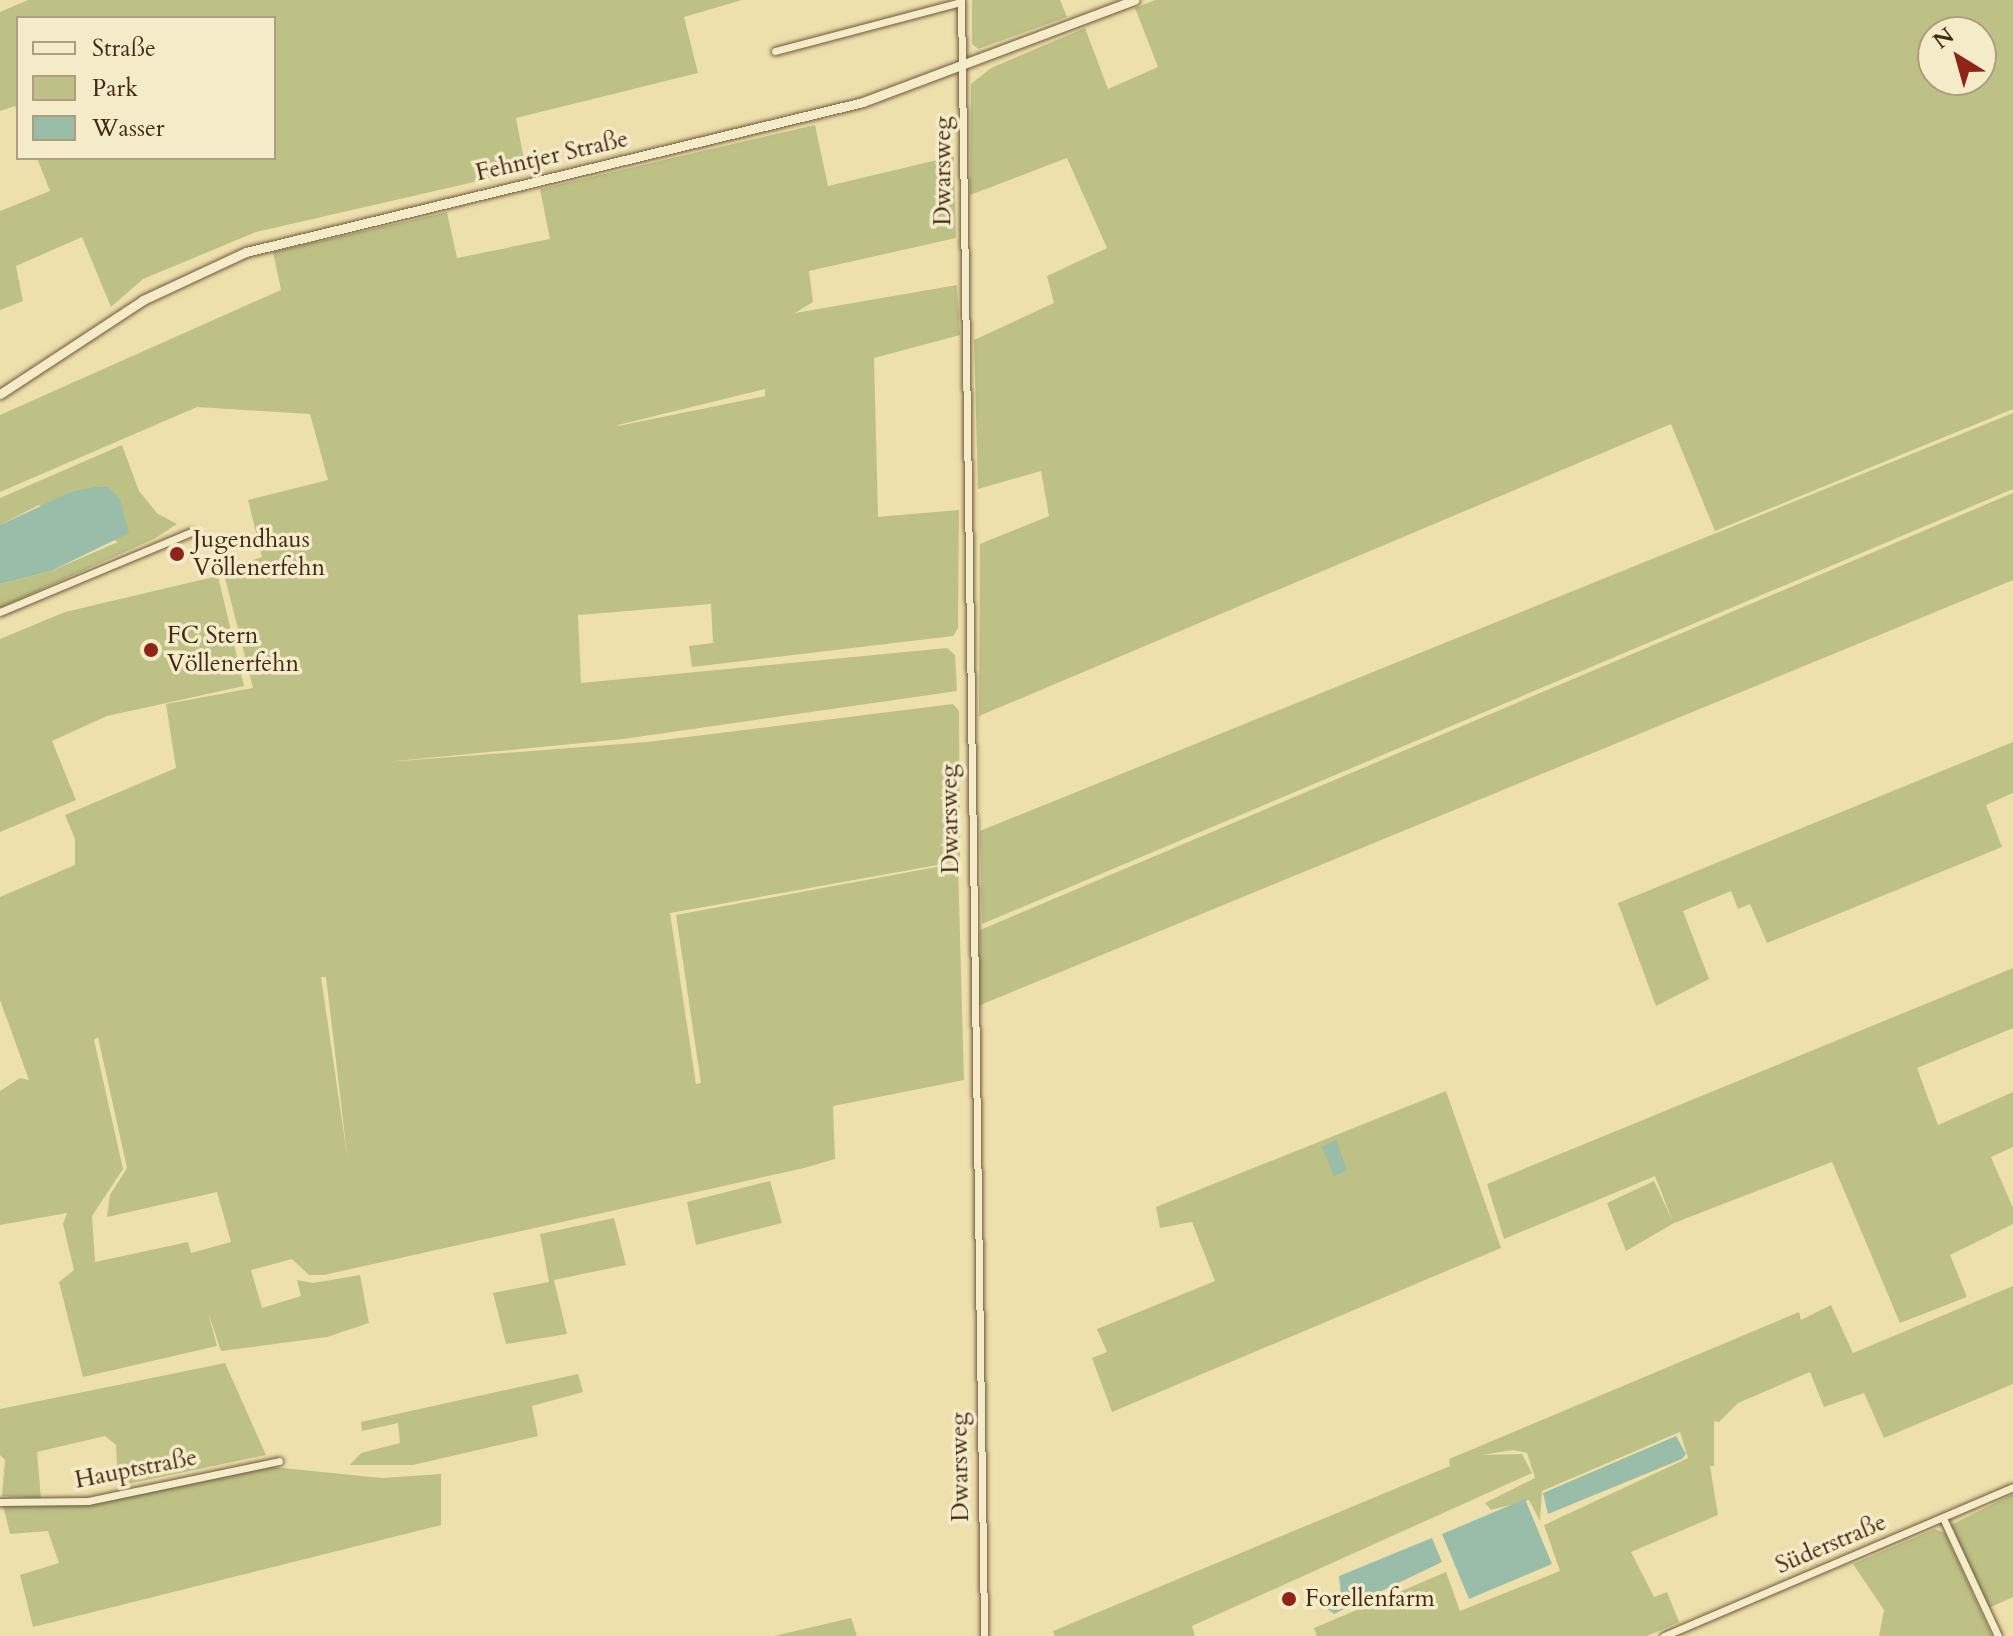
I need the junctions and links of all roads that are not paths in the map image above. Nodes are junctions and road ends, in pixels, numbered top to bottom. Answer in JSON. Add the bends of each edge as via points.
{"nodes":[{"id":1,"x":1135,"y":0,"type":"edge"},
{"id":2,"x":961,"y":1,"type":"edge"},
{"id":3,"x":775,"y":51,"type":"dead end"},
{"id":4,"x":962,"y":69,"type":"junction"},
{"id":5,"x":0,"y":394,"type":"edge"},
{"id":6,"x":191,"y":532,"type":"dead end"},
{"id":7,"x":0,"y":612,"type":"edge"},
{"id":8,"x":279,"y":1461,"type":"dead end"},
{"id":9,"x":2013,"y":1487,"type":"edge"},
{"id":10,"x":0,"y":1502,"type":"edge"},
{"id":11,"x":1943,"y":1518,"type":"junction"},
{"id":12,"x":984,"y":1636,"type":"edge"},
{"id":13,"x":1664,"y":1636,"type":"edge"},
{"id":14,"x":1998,"y":1636,"type":"edge"}],
"edges":[{"from":1,"to":4,"type":"street","name":"Fehntjer Straße"},
{"from":2,"to":3,"type":"street","name":"Dwarsweg"},
{"from":2,"to":4,"type":"street","name":"Dwarsweg"},
{"from":4,"to":5,"type":"street","name":"Fehntjer Straße","via":[[863,102],[246,252],[152,295]]},
{"from":4,"to":12,"type":"street","name":"Dwarsweg"},
{"from":6,"to":7,"type":"street"},
{"from":8,"to":10,"type":"street","name":"Hauptstraße","via":[[88,1501]]},
{"from":9,"to":11,"type":"street","name":"Süderstraße"},
{"from":11,"to":13,"type":"street","name":"Süderstraße"},
{"from":11,"to":14,"type":"street"}]}
